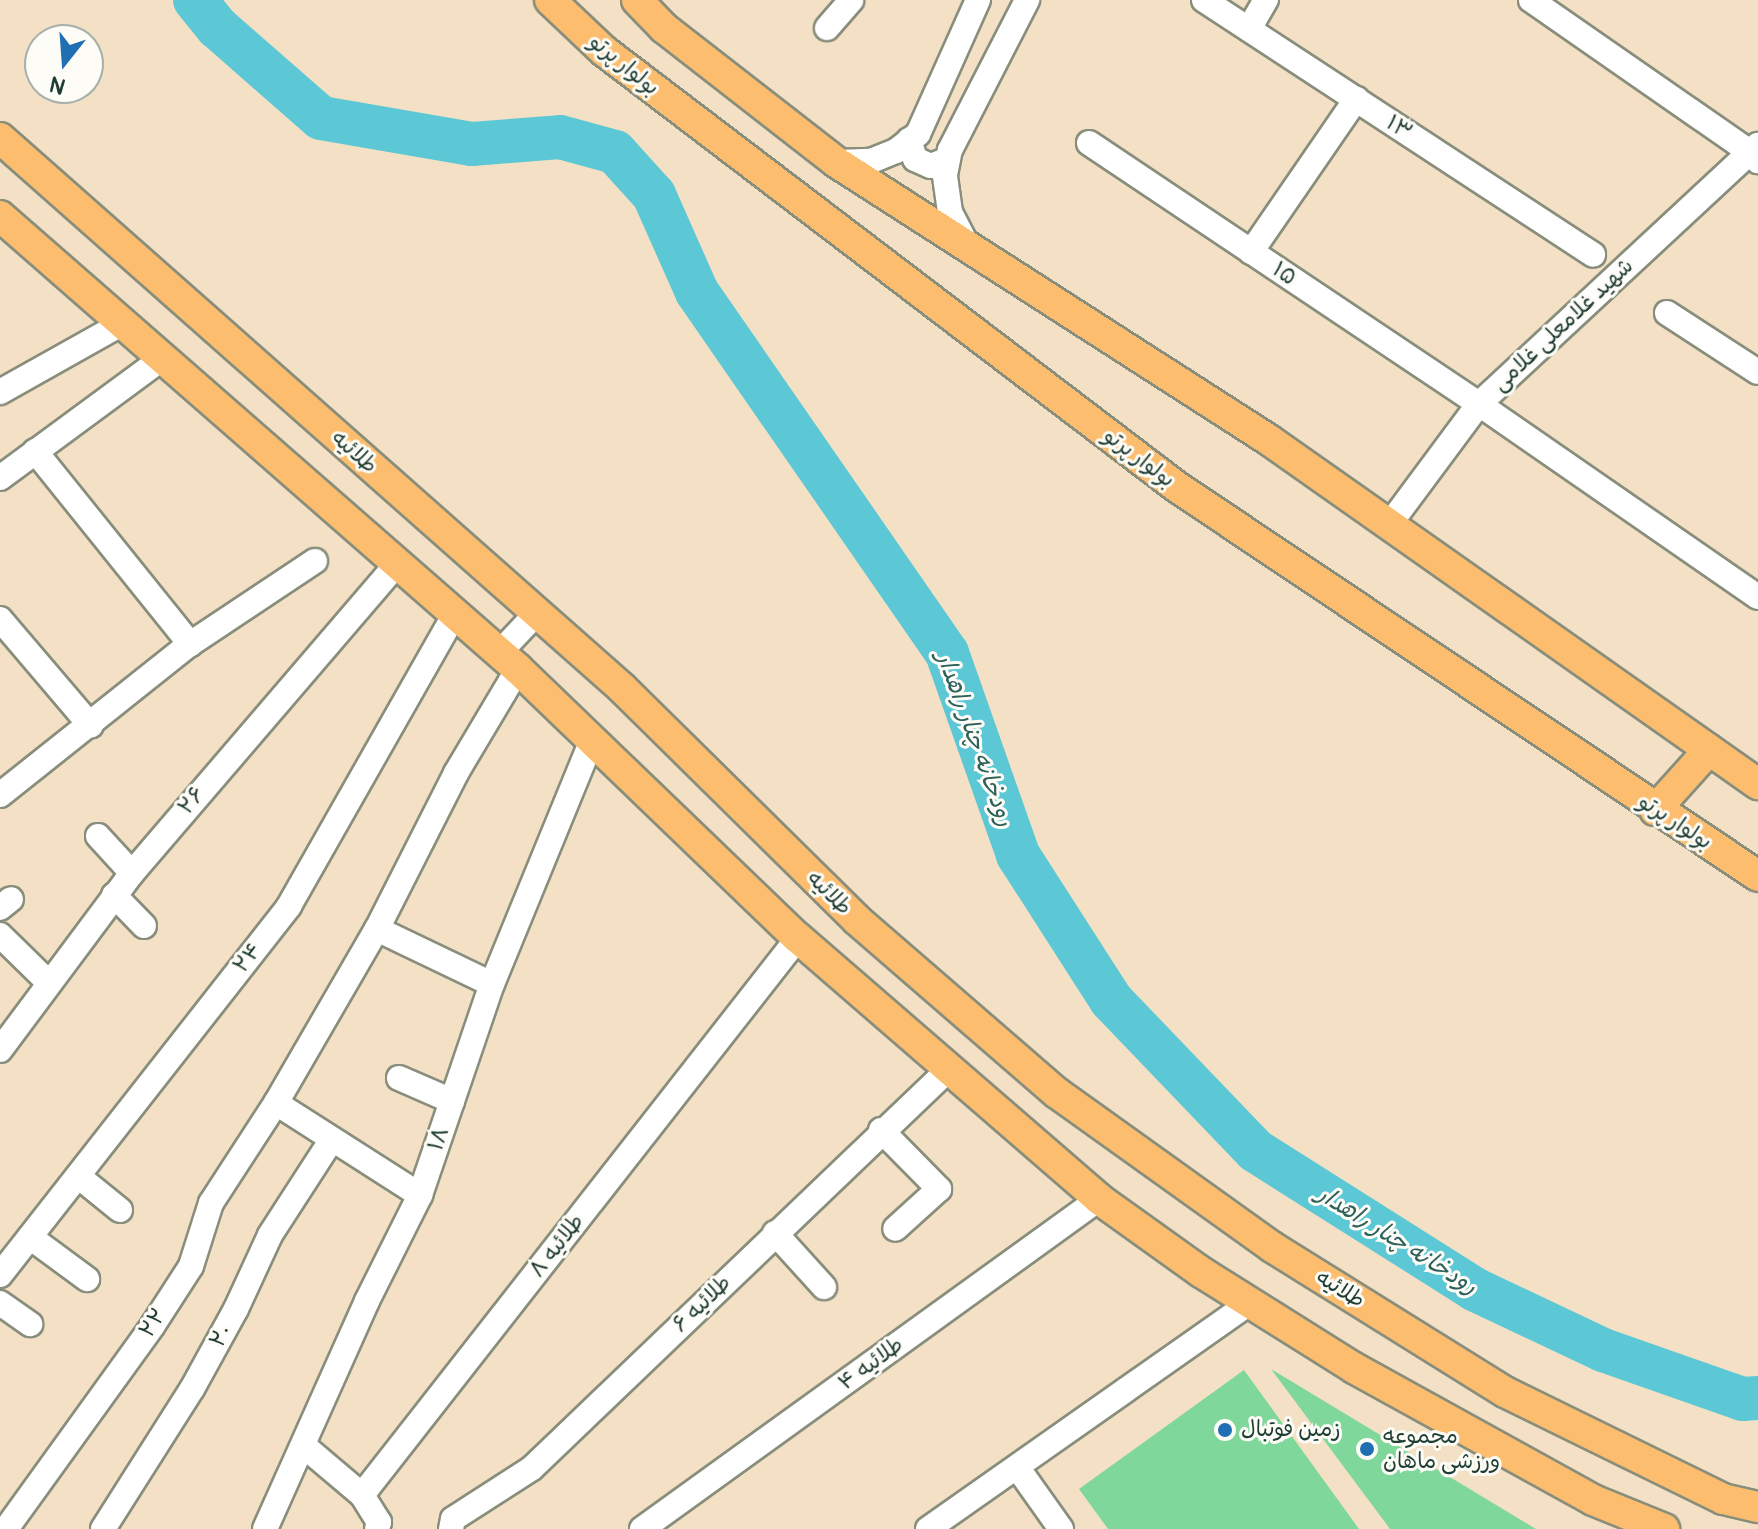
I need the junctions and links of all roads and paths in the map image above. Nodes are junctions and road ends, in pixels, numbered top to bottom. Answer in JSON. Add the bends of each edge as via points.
{"nodes":[{"id":1,"x":550,"y":0,"type":"edge"},
{"id":2,"x":637,"y":0,"type":"edge"},
{"id":3,"x":851,"y":0,"type":"edge"},
{"id":4,"x":978,"y":0,"type":"edge"},
{"id":5,"x":1027,"y":0,"type":"edge"},
{"id":6,"x":1204,"y":0,"type":"edge"},
{"id":7,"x":1266,"y":0,"type":"edge"},
{"id":8,"x":1531,"y":0,"type":"edge"},
{"id":9,"x":827,"y":28,"type":"dead end"},
{"id":10,"x":1249,"y":29,"type":"junction"},
{"id":11,"x":1356,"y":99,"type":"junction"},
{"id":12,"x":0,"y":138,"type":"edge"},
{"id":13,"x":909,"y":140,"type":"junction"},
{"id":14,"x":1089,"y":143,"type":"dead end"},
{"id":15,"x":1756,"y":153,"type":"edge"},
{"id":16,"x":948,"y":159,"type":"junction"},
{"id":17,"x":836,"y":162,"type":"junction"},
{"id":18,"x":0,"y":216,"type":"edge"},
{"id":19,"x":970,"y":251,"type":"junction"},
{"id":20,"x":1251,"y":252,"type":"junction"},
{"id":21,"x":1593,"y":255,"type":"dead end"},
{"id":22,"x":1667,"y":313,"type":"dead end"},
{"id":23,"x":123,"y":323,"type":"junction"},
{"id":24,"x":163,"y":358,"type":"junction"},
{"id":25,"x":1758,"y":372,"type":"edge"},
{"id":26,"x":0,"y":392,"type":"edge"},
{"id":27,"x":1479,"y":404,"type":"junction"},
{"id":28,"x":35,"y":451,"type":"junction"},
{"id":29,"x":0,"y":478,"type":"edge"},
{"id":30,"x":1389,"y":525,"type":"junction"},
{"id":31,"x":315,"y":561,"type":"dead end"},
{"id":32,"x":398,"y":563,"type":"junction"},
{"id":33,"x":1758,"y":597,"type":"edge"},
{"id":34,"x":455,"y":614,"type":"junction"},
{"id":35,"x":536,"y":614,"type":"junction"},
{"id":36,"x":0,"y":619,"type":"edge"},
{"id":37,"x":190,"y":644,"type":"junction"},
{"id":38,"x":508,"y":661,"type":"junction"},
{"id":39,"x":91,"y":726,"type":"junction"},
{"id":40,"x":592,"y":740,"type":"junction"},
{"id":41,"x":1709,"y":750,"type":"junction"},
{"id":42,"x":1758,"y":784,"type":"edge"},
{"id":43,"x":3,"y":786,"type":"edge"},
{"id":44,"x":1655,"y":810,"type":"junction"},
{"id":45,"x":98,"y":836,"type":"dead end"},
{"id":46,"x":132,"y":873,"type":"junction"},
{"id":47,"x":1758,"y":876,"type":"edge"},
{"id":48,"x":114,"y":895,"type":"junction"},
{"id":49,"x":144,"y":926,"type":"dead end"},
{"id":50,"x":377,"y":929,"type":"junction"},
{"id":51,"x":0,"y":935,"type":"edge"},
{"id":52,"x":798,"y":938,"type":"junction"},
{"id":53,"x":49,"y":983,"type":"junction"},
{"id":54,"x":492,"y":984,"type":"junction"},
{"id":55,"x":0,"y":1050,"type":"edge"},
{"id":56,"x":949,"y":1069,"type":"junction"},
{"id":57,"x":399,"y":1078,"type":"dead end"},
{"id":58,"x":452,"y":1101,"type":"junction"},
{"id":59,"x":276,"y":1103,"type":"junction"},
{"id":60,"x":881,"y":1130,"type":"junction"},
{"id":61,"x":332,"y":1139,"type":"junction"},
{"id":62,"x":78,"y":1176,"type":"junction"},
{"id":63,"x":420,"y":1195,"type":"junction"},
{"id":64,"x":1099,"y":1199,"type":"junction"},
{"id":65,"x":120,"y":1210,"type":"dead end"},
{"id":66,"x":895,"y":1229,"type":"dead end"},
{"id":67,"x":775,"y":1233,"type":"junction"},
{"id":68,"x":30,"y":1237,"type":"junction"},
{"id":69,"x":0,"y":1275,"type":"edge"},
{"id":70,"x":87,"y":1279,"type":"dead end"},
{"id":71,"x":824,"y":1287,"type":"dead end"},
{"id":72,"x":0,"y":1303,"type":"edge"},
{"id":73,"x":1250,"y":1303,"type":"junction"},
{"id":74,"x":30,"y":1324,"type":"dead end"},
{"id":75,"x":304,"y":1446,"type":"junction"},
{"id":76,"x":1017,"y":1467,"type":"junction"},
{"id":77,"x":362,"y":1495,"type":"junction"},
{"id":78,"x":1758,"y":1507,"type":"edge"},
{"id":79,"x":6,"y":1529,"type":"edge"},
{"id":80,"x":103,"y":1529,"type":"edge"},
{"id":81,"x":265,"y":1529,"type":"edge"},
{"id":82,"x":377,"y":1529,"type":"edge"},
{"id":83,"x":451,"y":1529,"type":"edge"},
{"id":84,"x":642,"y":1529,"type":"edge"},
{"id":85,"x":928,"y":1529,"type":"edge"},
{"id":86,"x":1061,"y":1529,"type":"edge"},
{"id":87,"x":1664,"y":1529,"type":"edge"}],
"edges":[{"from":1,"to":44,"type":"main road","name":"بولوار پرتو","via":[[604,51],[1177,487]]},
{"from":2,"to":17,"type":"main road","via":[[664,28]]},
{"from":3,"to":9,"type":"street"},
{"from":4,"to":13,"type":"street","via":[[918,134]]},
{"from":5,"to":16,"type":"street"},
{"from":6,"to":10,"type":"street","name":"۱۳"},
{"from":7,"to":10,"type":"street"},
{"from":8,"to":15,"type":"street"},
{"from":10,"to":11,"type":"street","name":"۱۳"},
{"from":11,"to":20,"type":"street"},
{"from":11,"to":21,"type":"street","name":"۱۳"},
{"from":12,"to":35,"type":"main road","name":"طلائیه"},
{"from":13,"to":16,"type":"street","via":[[915,159],[931,166]]},
{"from":13,"to":17,"type":"street","via":[[871,161]]},
{"from":14,"to":20,"type":"street","name":"۱۵"},
{"from":15,"to":27,"type":"street","name":"شهید غلامعلی غلامی"},
{"from":16,"to":19,"type":"street","via":[[950,212]]},
{"from":17,"to":19,"type":"main road"},
{"from":18,"to":23,"type":"main road"},
{"from":19,"to":30,"type":"main road","via":[[1269,440]]},
{"from":20,"to":27,"type":"street","name":"۱۵"},
{"from":22,"to":25,"type":"street"},
{"from":23,"to":24,"type":"main road"},
{"from":23,"to":26,"type":"street"},
{"from":24,"to":28,"type":"street"},
{"from":24,"to":32,"type":"main road"},
{"from":27,"to":30,"type":"street","name":"شهید غلامعلی غلامی"},
{"from":27,"to":33,"type":"street","name":"۱۵"},
{"from":28,"to":29,"type":"street"},
{"from":28,"to":37,"type":"street"},
{"from":30,"to":41,"type":"main road"},
{"from":31,"to":37,"type":"street"},
{"from":32,"to":34,"type":"main road"},
{"from":32,"to":46,"type":"street","name":"۲۶"},
{"from":34,"to":38,"type":"main road"},
{"from":34,"to":62,"type":"street","name":"۲۴","via":[[289,906]]},
{"from":35,"to":38,"type":"street","name":"۲۲"},
{"from":35,"to":78,"type":"main road","name":"طلائیه","via":[[622,688],[857,920],[1057,1093],[1272,1247],[1505,1392],[1723,1499]]},
{"from":36,"to":39,"type":"street"},
{"from":37,"to":39,"type":"street"},
{"from":38,"to":40,"type":"main road"},
{"from":38,"to":50,"type":"street","name":"۲۲"},
{"from":39,"to":43,"type":"street"},
{"from":40,"to":52,"type":"main road"},
{"from":40,"to":54,"type":"street","name":"۱۸"},
{"from":41,"to":42,"type":"main road"},
{"from":41,"to":44,"type":"main road"},
{"from":44,"to":47,"type":"main road","name":"بولوار پرتو"},
{"from":45,"to":46,"type":"street"},
{"from":46,"to":48,"type":"street","name":"۲۶"},
{"from":48,"to":49,"type":"street"},
{"from":48,"to":53,"type":"street","name":"۲۶"},
{"from":50,"to":54,"type":"street"},
{"from":50,"to":59,"type":"street","name":"۲۲"},
{"from":51,"to":53,"type":"street"},
{"from":52,"to":56,"type":"main road"},
{"from":52,"to":77,"type":"street","name":"طلائیه ۸"},
{"from":53,"to":55,"type":"street","name":"۲۶"},
{"from":54,"to":58,"type":"street","name":"۱۸"},
{"from":56,"to":60,"type":"street","name":"طلائیه ۶"},
{"from":56,"to":64,"type":"main road"},
{"from":57,"to":58,"type":"street"},
{"from":58,"to":63,"type":"street","name":"۱۸"},
{"from":59,"to":61,"type":"street"},
{"from":59,"to":79,"type":"street","name":"۲۲","via":[[211,1203],[191,1266]]},
{"from":60,"to":66,"type":"street","via":[[939,1189]]},
{"from":60,"to":67,"type":"street","name":"طلائیه ۶"},
{"from":61,"to":63,"type":"street"},
{"from":61,"to":80,"type":"street","name":"۲۰","via":[[270,1235],[192,1389]]},
{"from":62,"to":65,"type":"street"},
{"from":62,"to":68,"type":"street","name":"۲۴"},
{"from":63,"to":75,"type":"street","name":"۱۸"},
{"from":64,"to":73,"type":"main road"},
{"from":64,"to":84,"type":"street","name":"طلائیه ۴"},
{"from":67,"to":71,"type":"street"},
{"from":67,"to":83,"type":"street","name":"طلائیه ۶","via":[[532,1468],[453,1519]]},
{"from":68,"to":69,"type":"street","name":"۲۴"},
{"from":68,"to":70,"type":"street"},
{"from":72,"to":74,"type":"street"},
{"from":73,"to":76,"type":"street"},
{"from":73,"to":87,"type":"main road","via":[[1354,1368],[1593,1500]]},
{"from":75,"to":77,"type":"street"},
{"from":75,"to":81,"type":"street","name":"۱۸"},
{"from":76,"to":85,"type":"street"},
{"from":76,"to":86,"type":"street"},
{"from":77,"to":82,"type":"street","via":[[379,1522]]}]}
